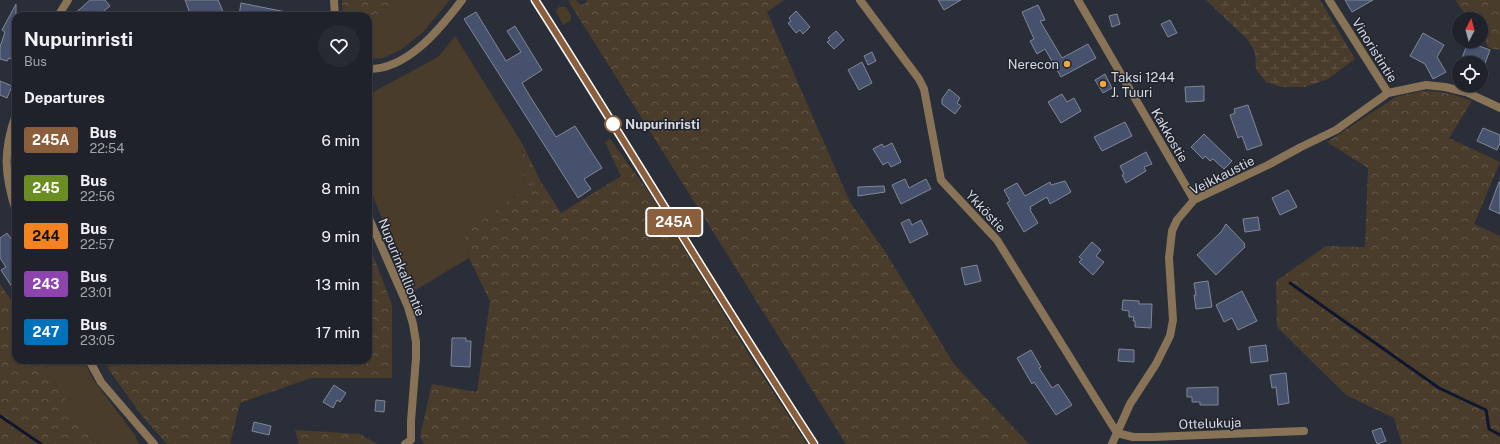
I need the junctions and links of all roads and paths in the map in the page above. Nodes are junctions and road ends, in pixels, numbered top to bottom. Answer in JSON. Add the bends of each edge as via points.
{"nodes":[{"id":1,"x":68,"y":0,"type":"edge"},
{"id":2,"x":334,"y":0,"type":"edge"},
{"id":3,"x":462,"y":0,"type":"edge"},
{"id":4,"x":535,"y":0,"type":"edge"},
{"id":5,"x":860,"y":0,"type":"edge"},
{"id":6,"x":1078,"y":0,"type":"edge"},
{"id":7,"x":1329,"y":0,"type":"edge"},
{"id":8,"x":60,"y":12,"type":"edge"},
{"id":9,"x":335,"y":12,"type":"edge"},
{"id":10,"x":372,"y":69,"type":"edge"},
{"id":11,"x":1388,"y":94,"type":"junction"},
{"id":12,"x":1500,"y":108,"type":"edge"},
{"id":13,"x":12,"y":128,"type":"edge"},
{"id":14,"x":12,"y":197,"type":"edge"},
{"id":15,"x":1194,"y":200,"type":"junction"},
{"id":16,"x":372,"y":225,"type":"edge"},
{"id":17,"x":92,"y":364,"type":"edge"},
{"id":18,"x":1304,"y":431,"type":"dead end"},
{"id":19,"x":1117,"y":433,"type":"junction"},
{"id":20,"x":410,"y":443,"type":"edge"},
{"id":21,"x":154,"y":444,"type":"edge"},
{"id":22,"x":814,"y":444,"type":"edge"},
{"id":23,"x":1112,"y":444,"type":"edge"}],
"edges":[{"from":1,"to":8,"type":"street"},
{"from":2,"to":9,"type":"street"},
{"from":3,"to":10,"type":"street","via":[[447,20],[420,47],[386,67]]},
{"from":4,"to":22,"type":"main road"},
{"from":5,"to":19,"type":"street","name":"Ykköstie","via":[[924,89],[940,180],[997,240]]},
{"from":6,"to":15,"type":"street","name":"Kakkostie"},
{"from":7,"to":11,"type":"street","name":"Vinoristintie"},
{"from":11,"to":12,"type":"street","name":"Veikkaustie","via":[[1426,85],[1445,87],[1466,92]]},
{"from":11,"to":15,"type":"street","name":"Veikkaustie","via":[[1336,130]]},
{"from":13,"to":14,"type":"street","via":[[6,148]]},
{"from":15,"to":19,"type":"street","name":"Veikkaustie","via":[[1177,220],[1172,231],[1169,258],[1173,320],[1170,336],[1156,364],[1130,404]]},
{"from":16,"to":20,"type":"street","name":"Nupurinkalliontie","via":[[413,324],[416,358]]},
{"from":17,"to":21,"type":"street","via":[[102,382]]},
{"from":18,"to":19,"type":"street","name":"Ottelukuja","via":[[1153,437],[1133,437]]},
{"from":19,"to":23,"type":"street","name":"Veikkaustie"}]}
